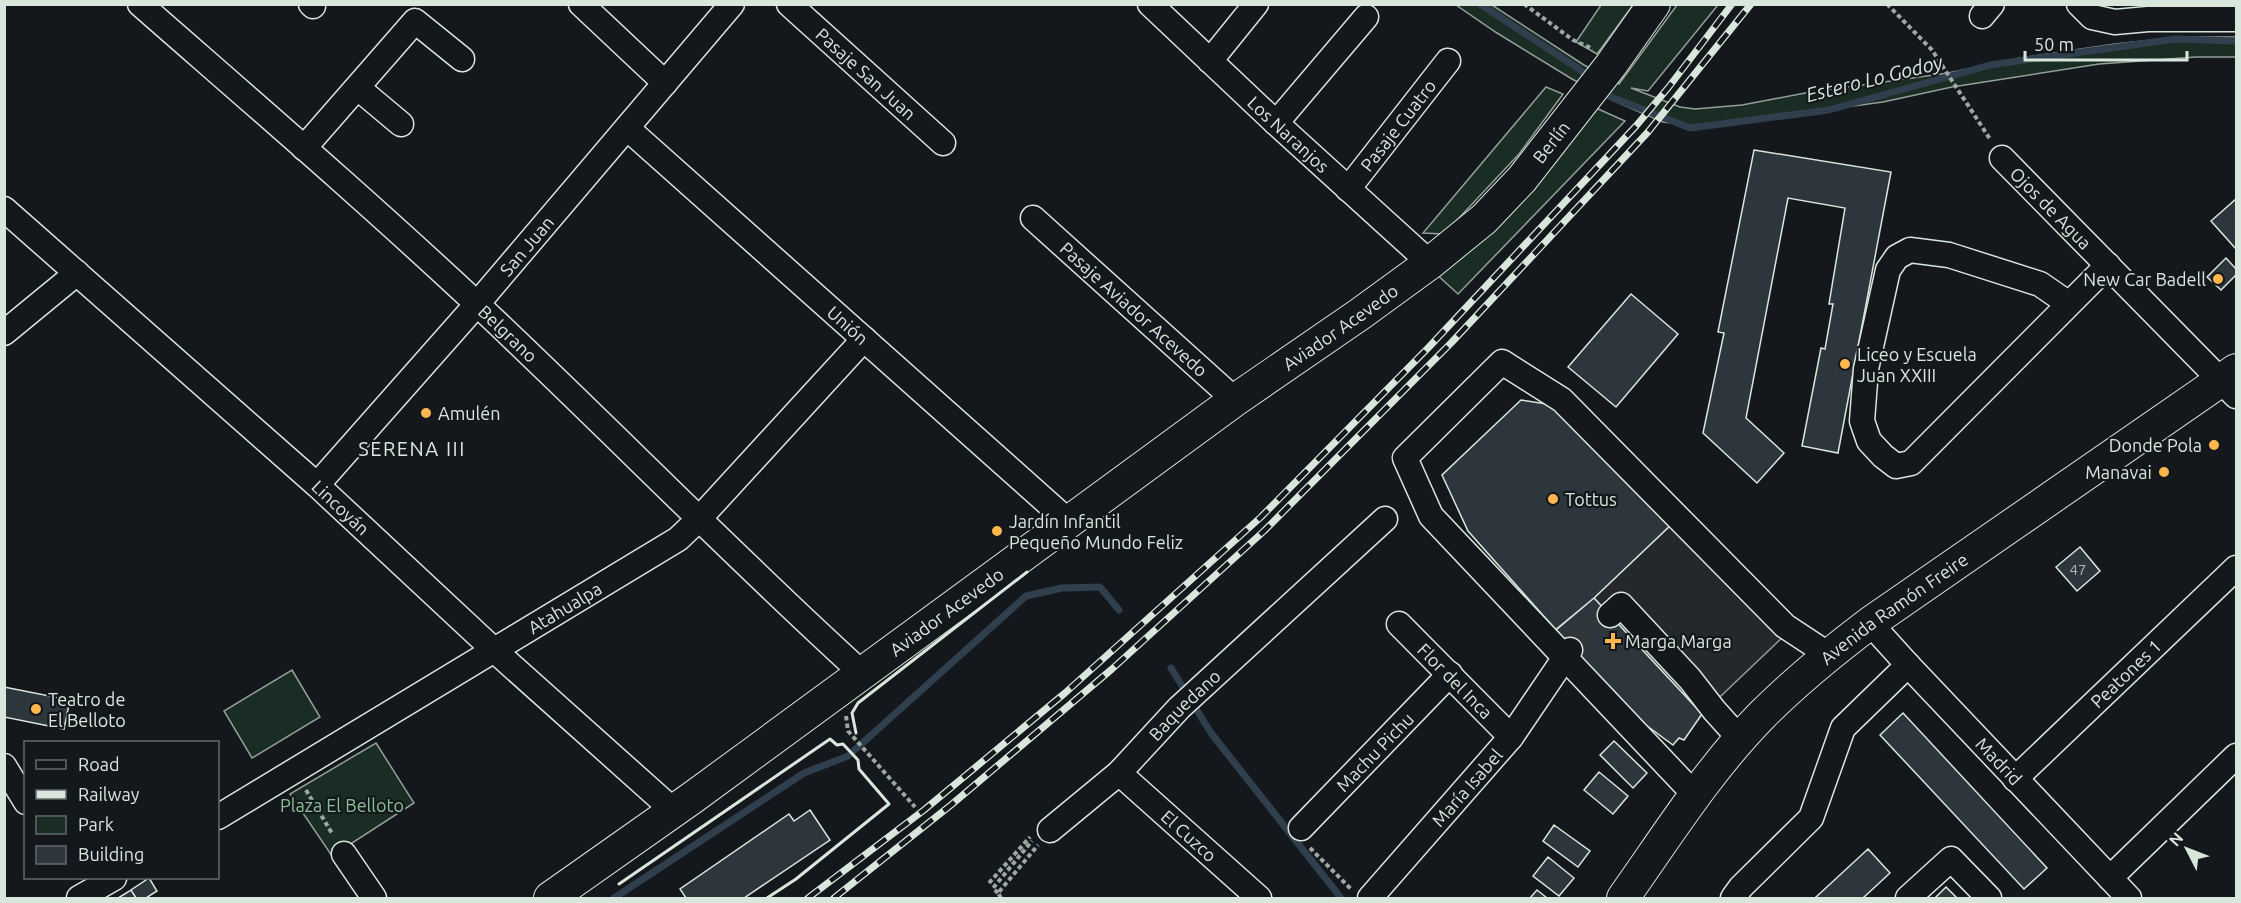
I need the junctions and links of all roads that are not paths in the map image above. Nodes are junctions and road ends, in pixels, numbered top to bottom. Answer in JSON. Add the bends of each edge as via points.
{"nodes":[{"id":1,"x":140,"y":4,"type":"edge"},
{"id":2,"x":581,"y":4,"type":"edge"},
{"id":3,"x":732,"y":4,"type":"edge"},
{"id":4,"x":789,"y":4,"type":"edge"},
{"id":5,"x":1150,"y":4,"type":"edge"},
{"id":6,"x":1256,"y":4,"type":"edge"},
{"id":7,"x":1654,"y":4,"type":"edge"},
{"id":8,"x":2079,"y":4,"type":"edge"},
{"id":9,"x":2121,"y":13,"type":"edge"},
{"id":10,"x":1366,"y":17,"type":"dead end"},
{"id":11,"x":2236,"y":19,"type":"edge"},
{"id":12,"x":462,"y":60,"type":"dead end"},
{"id":13,"x":1210,"y":61,"type":"junction"},
{"id":14,"x":1448,"y":61,"type":"dead end"},
{"id":15,"x":665,"y":83,"type":"junction"},
{"id":16,"x":358,"y":88,"type":"junction"},
{"id":17,"x":1276,"y":123,"type":"junction"},
{"id":18,"x":401,"y":124,"type":"dead end"},
{"id":19,"x":627,"y":128,"type":"junction"},
{"id":20,"x":943,"y":143,"type":"dead end"},
{"id":21,"x":304,"y":148,"type":"junction"},
{"id":22,"x":2002,"y":158,"type":"road end"},
{"id":23,"x":1348,"y":189,"type":"junction"},
{"id":24,"x":4,"y":209,"type":"edge"},
{"id":25,"x":1033,"y":218,"type":"dead end"},
{"id":26,"x":1430,"y":263,"type":"junction"},
{"id":27,"x":2108,"y":265,"type":"junction"},
{"id":28,"x":77,"y":273,"type":"junction"},
{"id":29,"x":477,"y":304,"type":"junction"},
{"id":30,"x":2069,"y":304,"type":"junction"},
{"id":31,"x":4,"y":333,"type":"edge"},
{"id":32,"x":864,"y":339,"type":"junction"},
{"id":33,"x":2232,"y":382,"type":"edge"},
{"id":34,"x":1235,"y":400,"type":"junction"},
{"id":35,"x":317,"y":485,"type":"junction"},
{"id":36,"x":1385,"y":519,"type":"dead end"},
{"id":37,"x":698,"y":520,"type":"junction"},
{"id":38,"x":1068,"y":521,"type":"junction"},
{"id":39,"x":2236,"y":568,"type":"edge"},
{"id":40,"x":1610,"y":615,"type":"tunnel mouth"},
{"id":41,"x":1870,"y":622,"type":"junction"},
{"id":42,"x":1399,"y":624,"type":"dead end"},
{"id":43,"x":494,"y":650,"type":"junction"},
{"id":44,"x":1829,"y":655,"type":"junction"},
{"id":45,"x":1564,"y":659,"type":"junction"},
{"id":46,"x":1908,"y":665,"type":"junction"},
{"id":47,"x":863,"y":674,"type":"junction"},
{"id":48,"x":1450,"y":674,"type":"junction"},
{"id":49,"x":1511,"y":737,"type":"junction"},
{"id":50,"x":1740,"y":740,"type":"junction"},
{"id":51,"x":2236,"y":756,"type":"edge"},
{"id":52,"x":4,"y":766,"type":"edge"},
{"id":53,"x":1119,"y":773,"type":"junction"},
{"id":54,"x":2015,"y":779,"type":"junction"},
{"id":55,"x":1696,"y":796,"type":"junction"},
{"id":56,"x":24,"y":799,"type":"edge"},
{"id":57,"x":674,"y":811,"type":"junction"},
{"id":58,"x":219,"y":816,"type":"edge"},
{"id":59,"x":1301,"y":828,"type":"road end"},
{"id":60,"x":1038,"y":835,"type":"road end"},
{"id":61,"x":344,"y":854,"type":"road end"},
{"id":62,"x":2110,"y":878,"type":"junction"},
{"id":63,"x":112,"y":879,"type":"edge"},
{"id":64,"x":78,"y":893,"type":"edge"},
{"id":65,"x":1361,"y":895,"type":"edge"},
{"id":66,"x":374,"y":898,"type":"edge"},
{"id":67,"x":550,"y":898,"type":"edge"},
{"id":68,"x":1259,"y":898,"type":"edge"},
{"id":69,"x":1623,"y":898,"type":"edge"},
{"id":70,"x":1733,"y":898,"type":"edge"},
{"id":71,"x":1908,"y":898,"type":"edge"},
{"id":72,"x":1989,"y":898,"type":"edge"},
{"id":73,"x":2129,"y":898,"type":"edge"}],
"edges":[{"from":1,"to":21,"type":"street","name":"Belgrano"},
{"from":2,"to":15,"type":"street"},
{"from":3,"to":15,"type":"street","name":"San Juan"},
{"from":4,"to":20,"type":"street","name":"Pasaje San Juan"},
{"from":5,"to":13,"type":"street","name":"Los Naranjos"},
{"from":6,"to":13,"type":"street"},
{"from":7,"to":26,"type":"main road","name":"Berlín","via":[[1522,179],[1484,219]]},
{"from":8,"to":9,"type":"street","via":[[2092,17]]},
{"from":9,"to":11,"type":"street","via":[[2148,18]]},
{"from":10,"to":17,"type":"street"},
{"from":12,"to":16,"type":"street","via":[[415,21]]},
{"from":13,"to":17,"type":"street","name":"Los Naranjos"},
{"from":14,"to":23,"type":"street","name":"Pasaje Cuatro"},
{"from":15,"to":19,"type":"street","name":"San Juan"},
{"from":16,"to":18,"type":"street"},
{"from":16,"to":21,"type":"street"},
{"from":17,"to":23,"type":"street","name":"Los Naranjos"},
{"from":19,"to":29,"type":"street","name":"San Juan"},
{"from":19,"to":32,"type":"street","name":"Unión"},
{"from":21,"to":29,"type":"street","name":"Belgrano"},
{"from":22,"to":27,"type":"street","name":"Ojos de Agua"},
{"from":23,"to":26,"type":"street","name":"Los Naranjos"},
{"from":24,"to":28,"type":"street","name":"Lincoyán"},
{"from":25,"to":34,"type":"street","name":"Pasaje Aviador Acevedo"},
{"from":26,"to":34,"type":"main road","name":"Aviador Acevedo"},
{"from":27,"to":30,"type":"street"},
{"from":27,"to":33,"type":"street","name":"Ojos de Agua"},
{"from":28,"to":31,"type":"street"},
{"from":28,"to":35,"type":"street","name":"Lincoyán"},
{"from":29,"to":35,"type":"street","name":"San Juan"},
{"from":29,"to":37,"type":"street","name":"Belgrano"},
{"from":30,"to":30,"type":"street","via":[[1911,463],[1896,466],[1869,441],[1862,421],[1866,369],[1887,270],[1897,257],[1910,250],[1949,255],[2040,284]]},
{"from":32,"to":37,"type":"street","name":"Atahualpa"},
{"from":32,"to":38,"type":"street","name":"Unión"},
{"from":33,"to":41,"type":"main road","name":"Avenida Ramón Freire"},
{"from":34,"to":38,"type":"main road","name":"Aviador Acevedo"},
{"from":35,"to":43,"type":"street","name":"Lincoyán"},
{"from":36,"to":53,"type":"street","name":"Baquedano","via":[[1179,708]]},
{"from":37,"to":43,"type":"street","name":"Atahualpa","via":[[678,538]]},
{"from":37,"to":47,"type":"street","name":"Belgrano"},
{"from":38,"to":47,"type":"main road","name":"Aviador Acevedo"},
{"from":39,"to":54,"type":"street","name":"Peatones 1"},
{"from":40,"to":50,"type":"street","via":[[1621,605]]},
{"from":41,"to":44,"type":"main road","name":"Avenida Ramón Freire"},
{"from":41,"to":46,"type":"street","name":"Madrid"},
{"from":42,"to":48,"type":"street","name":"Flor del Inca"},
{"from":43,"to":57,"type":"street","name":"Lincoyán"},
{"from":43,"to":58,"type":"street","name":"Atahualpa"},
{"from":44,"to":45,"type":"street","via":[[1785,626],[1562,400],[1502,362],[1405,458],[1431,516]]},
{"from":44,"to":50,"type":"main road","name":"Avenida Ramón Freire"},
{"from":45,"to":49,"type":"street","name":"María Isabel"},
{"from":45,"to":55,"type":"street"},
{"from":46,"to":54,"type":"street","name":"Madrid"},
{"from":46,"to":70,"type":"street","via":[[1843,728],[1811,818]]},
{"from":47,"to":57,"type":"main road","name":"Aviador Acevedo"},
{"from":48,"to":49,"type":"street","name":"Flor del Inca"},
{"from":48,"to":59,"type":"street","name":"Machu Pichu"},
{"from":49,"to":65,"type":"street","name":"María Isabel"},
{"from":50,"to":55,"type":"main road","name":"Avenida Ramón Freire"},
{"from":51,"to":62,"type":"street"},
{"from":52,"to":56,"type":"street"},
{"from":53,"to":60,"type":"street","name":"Baquedano"},
{"from":53,"to":68,"type":"street","name":"El Cuzco"},
{"from":54,"to":62,"type":"street","name":"Madrid"},
{"from":55,"to":69,"type":"main road","name":"Avenida Ramón Freire"},
{"from":57,"to":67,"type":"main road","name":"Aviador Acevedo"},
{"from":61,"to":66,"type":"street"},
{"from":62,"to":73,"type":"street","name":"Madrid"},
{"from":63,"to":64,"type":"street"},
{"from":71,"to":72,"type":"street","via":[[1951,859]]}]}
